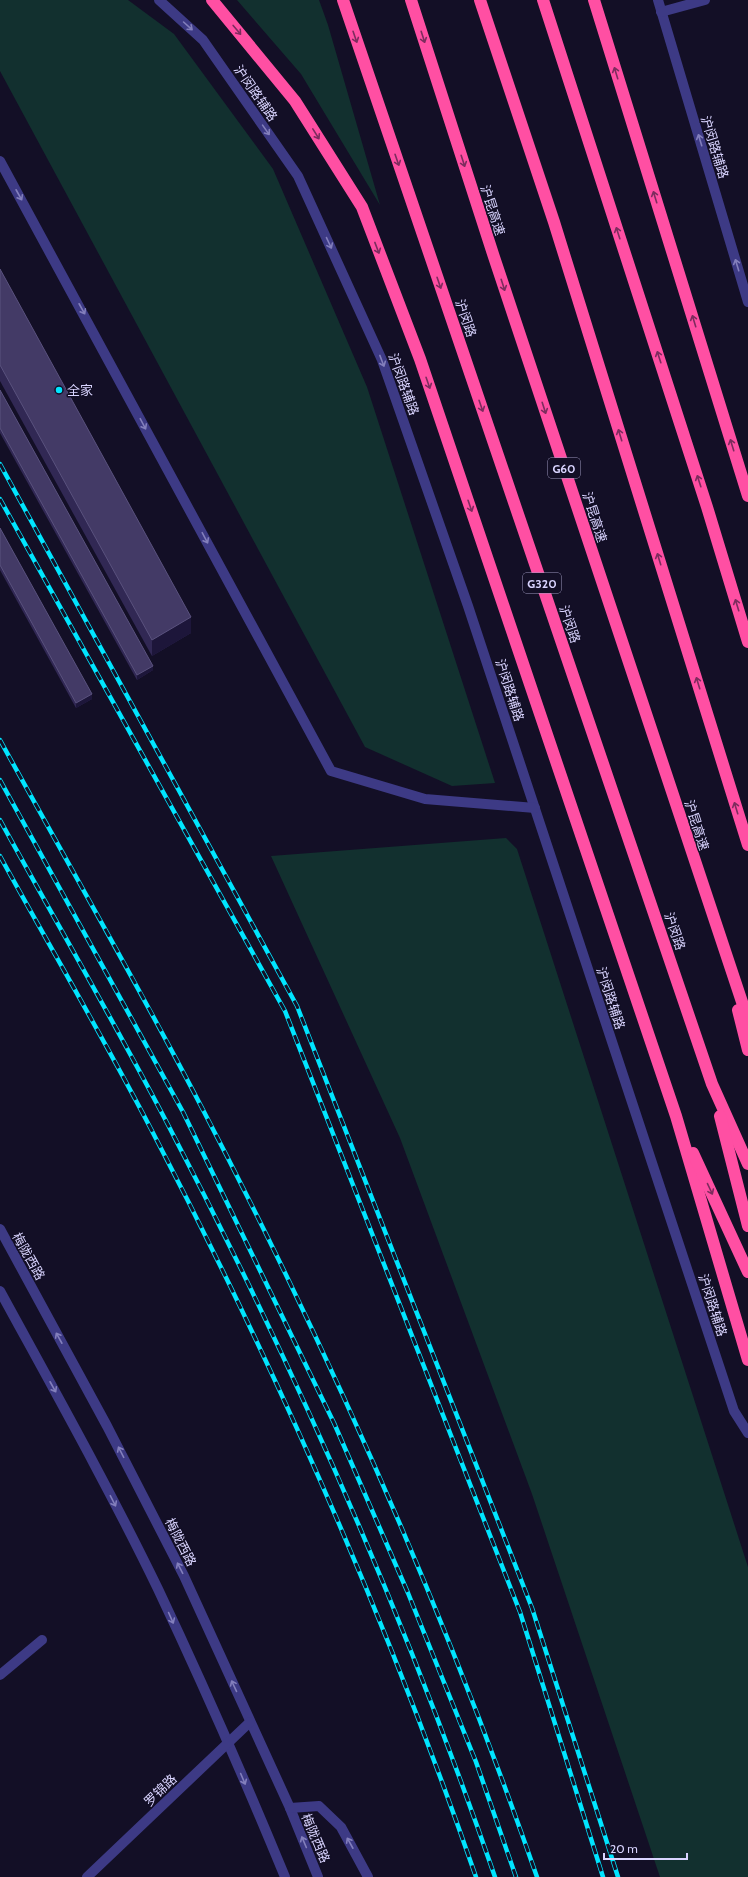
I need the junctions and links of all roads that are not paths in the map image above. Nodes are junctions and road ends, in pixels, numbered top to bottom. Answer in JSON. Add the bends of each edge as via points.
{"nodes":[{"id":1,"x":159,"y":0,"type":"edge"},
{"id":2,"x":212,"y":0,"type":"edge"},
{"id":3,"x":343,"y":0,"type":"edge"},
{"id":4,"x":411,"y":0,"type":"edge"},
{"id":5,"x":480,"y":0,"type":"edge"},
{"id":6,"x":543,"y":0,"type":"edge"},
{"id":7,"x":594,"y":0,"type":"edge"},
{"id":8,"x":658,"y":0,"type":"edge"},
{"id":9,"x":705,"y":0,"type":"edge"},
{"id":10,"x":661,"y":12,"type":"junction"},
{"id":11,"x":0,"y":161,"type":"edge"},
{"id":12,"x":748,"y":302,"type":"edge"},
{"id":13,"x":748,"y":496,"type":"edge"},
{"id":14,"x":748,"y":642,"type":"edge"},
{"id":15,"x":535,"y":808,"type":"junction"},
{"id":16,"x":748,"y":845,"type":"edge"},
{"id":17,"x":719,"y":935,"type":"junction"},
{"id":18,"x":748,"y":1020,"type":"edge"},
{"id":19,"x":748,"y":1050,"type":"edge"},
{"id":20,"x":712,"y":1084,"type":"junction"},
{"id":21,"x":676,"y":1116,"type":"junction"},
{"id":22,"x":748,"y":1164,"type":"edge"},
{"id":23,"x":748,"y":1226,"type":"edge"},
{"id":24,"x":0,"y":1230,"type":"edge"},
{"id":25,"x":748,"y":1272,"type":"edge"},
{"id":26,"x":0,"y":1291,"type":"edge"},
{"id":27,"x":748,"y":1360,"type":"edge"},
{"id":28,"x":748,"y":1433,"type":"edge"},
{"id":29,"x":42,"y":1640,"type":"dead end"},
{"id":30,"x":0,"y":1675,"type":"edge"},
{"id":31,"x":250,"y":1722,"type":"junction"},
{"id":32,"x":228,"y":1743,"type":"junction"},
{"id":33,"x":290,"y":1808,"type":"junction"},
{"id":34,"x":87,"y":1877,"type":"edge"},
{"id":35,"x":285,"y":1877,"type":"edge"},
{"id":36,"x":318,"y":1877,"type":"edge"},
{"id":37,"x":368,"y":1877,"type":"edge"}],
"edges":[{"from":1,"to":15,"type":"street","name":"沪闵路辅路","one_way":true,"via":[[203,40],[298,176],[382,360]]},
{"from":2,"to":21,"type":"highway","one_way":true,"via":[[295,101],[362,206],[420,360]]},
{"from":3,"to":20,"type":"highway","name":"沪闵路","number":"G320","one_way":true},
{"from":4,"to":17,"type":"highway","name":"沪昆高速","number":"G60","one_way":true},
{"from":16,"to":5,"type":"highway","one_way":true,"via":[[554,222]]},
{"from":14,"to":6,"type":"highway","one_way":true,"via":[[707,507]]},
{"from":13,"to":7,"type":"highway","one_way":true},
{"from":8,"to":10,"type":"street","name":"沪闵路辅路"},
{"from":9,"to":10,"type":"street"},
{"from":12,"to":10,"type":"street","name":"沪闵路辅路","one_way":true},
{"from":11,"to":15,"type":"street","one_way":true,"via":[[331,771],[425,800]]},
{"from":15,"to":28,"type":"street","name":"沪闵路辅路","via":[[734,1411]]},
{"from":17,"to":18,"type":"highway","name":"沪昆高速","number":"G60"},
{"from":17,"to":19,"type":"highway"},
{"from":20,"to":22,"type":"highway","name":"沪闵路","number":"G320"},
{"from":20,"to":23,"type":"highway"},
{"from":21,"to":25,"type":"highway","one_way":true},
{"from":21,"to":27,"type":"highway"},
{"from":31,"to":24,"type":"street","name":"梅陇西路","one_way":true,"via":[[160,1528]]},
{"from":26,"to":32,"type":"street","one_way":true,"via":[[82,1439],[150,1575]]},
{"from":29,"to":30,"type":"street"},
{"from":31,"to":32,"type":"street","name":"罗锦路"},
{"from":31,"to":33,"type":"street","name":"梅陇西路"},
{"from":32,"to":34,"type":"street","name":"罗锦路"},
{"from":32,"to":35,"type":"street","one_way":true},
{"from":36,"to":33,"type":"street","name":"梅陇西路","one_way":true},
{"from":37,"to":33,"type":"street","one_way":true,"via":[[341,1827],[319,1806]]}]}
